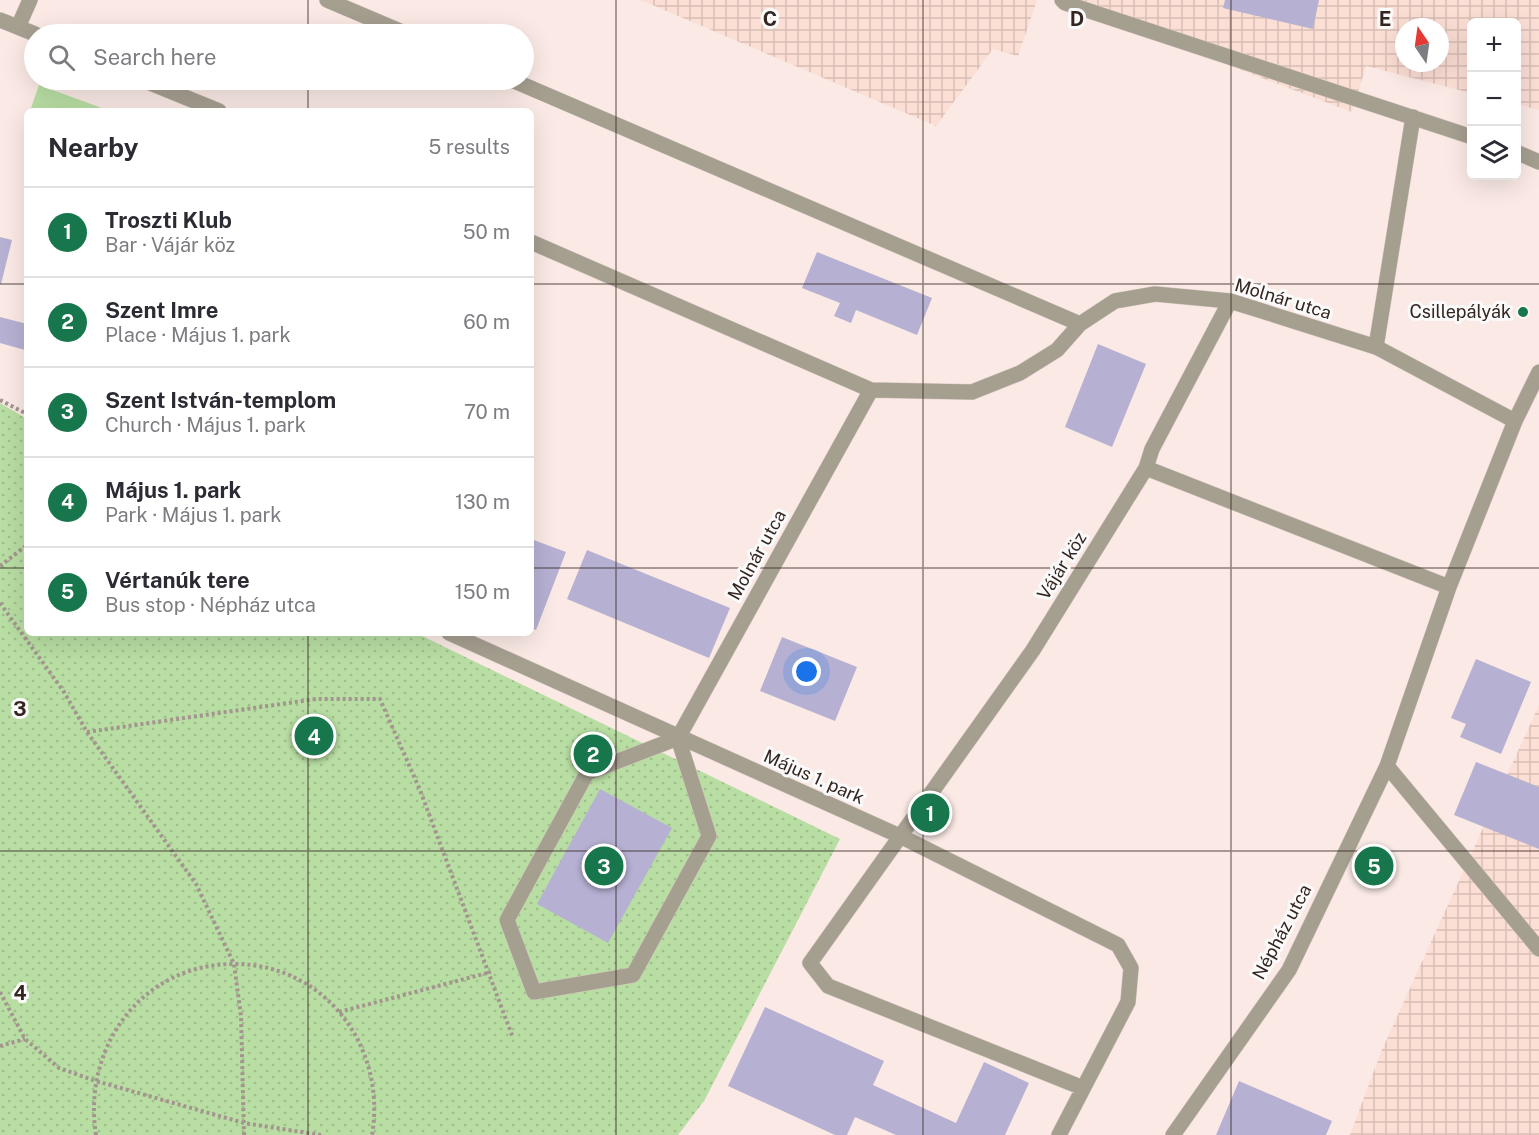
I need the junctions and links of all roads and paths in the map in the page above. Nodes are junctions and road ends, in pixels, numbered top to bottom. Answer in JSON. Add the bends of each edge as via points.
{"nodes":[{"id":1,"x":30,"y":0,"type":"edge"},
{"id":2,"x":327,"y":0,"type":"edge"},
{"id":3,"x":1062,"y":0,"type":"edge"},
{"id":4,"x":0,"y":20,"type":"edge"},
{"id":5,"x":383,"y":24,"type":"edge"},
{"id":6,"x":18,"y":27,"type":"junction"},
{"id":7,"x":24,"y":29,"type":"edge"},
{"id":8,"x":534,"y":89,"type":"edge"},
{"id":9,"x":168,"y":90,"type":"edge"},
{"id":10,"x":212,"y":108,"type":"edge"},
{"id":11,"x":1413,"y":117,"type":"junction"},
{"id":12,"x":1467,"y":135,"type":"edge"},
{"id":13,"x":1521,"y":154,"type":"edge"},
{"id":14,"x":1539,"y":162,"type":"edge"},
{"id":15,"x":534,"y":243,"type":"edge"},
{"id":16,"x":1230,"y":302,"type":"junction"},
{"id":17,"x":1080,"y":324,"type":"junction"},
{"id":18,"x":1376,"y":347,"type":"junction"},
{"id":19,"x":1539,"y":372,"type":"edge"},
{"id":20,"x":871,"y":390,"type":"junction"},
{"id":21,"x":0,"y":400,"type":"edge"},
{"id":22,"x":24,"y":412,"type":"edge"},
{"id":23,"x":1515,"y":421,"type":"junction"},
{"id":24,"x":1146,"y":468,"type":"junction"},
{"id":25,"x":24,"y":547,"type":"edge"},
{"id":26,"x":0,"y":566,"type":"edge"},
{"id":27,"x":1449,"y":587,"type":"junction"},
{"id":28,"x":0,"y":603,"type":"edge"},
{"id":29,"x":456,"y":636,"type":"edge"},
{"id":30,"x":87,"y":732,"type":"junction"},
{"id":31,"x":678,"y":738,"type":"junction"},
{"id":32,"x":1387,"y":766,"type":"junction"},
{"id":33,"x":902,"y":837,"type":"junction"},
{"id":34,"x":1539,"y":949,"type":"edge"},
{"id":35,"x":234,"y":964,"type":"junction"},
{"id":36,"x":491,"y":972,"type":"junction"},
{"id":37,"x":0,"y":992,"type":"edge"},
{"id":38,"x":339,"y":1012,"type":"junction"},
{"id":39,"x":513,"y":1038,"type":"dead end"},
{"id":40,"x":25,"y":1039,"type":"junction"},
{"id":41,"x":0,"y":1046,"type":"edge"},
{"id":42,"x":96,"y":1081,"type":"junction"},
{"id":43,"x":1083,"y":1088,"type":"junction"},
{"id":44,"x":243,"y":1123,"type":"junction"},
{"id":45,"x":96,"y":1135,"type":"edge"},
{"id":46,"x":244,"y":1135,"type":"edge"},
{"id":47,"x":321,"y":1135,"type":"edge"},
{"id":48,"x":372,"y":1135,"type":"edge"},
{"id":49,"x":1059,"y":1135,"type":"edge"},
{"id":50,"x":1173,"y":1135,"type":"edge"}],
"edges":[{"from":1,"to":6,"type":"street"},
{"from":2,"to":5,"type":"street"},
{"from":3,"to":11,"type":"street"},
{"from":4,"to":6,"type":"street"},
{"from":6,"to":7,"type":"street"},
{"from":8,"to":17,"type":"street"},
{"from":9,"to":10,"type":"street"},
{"from":11,"to":12,"type":"street"},
{"from":11,"to":18,"type":"street"},
{"from":13,"to":14,"type":"street"},
{"from":15,"to":20,"type":"street","name":"Molnár utca"},
{"from":16,"to":17,"type":"street","name":"Molnár utca","via":[[1155,294],[1115,301]]},
{"from":16,"to":18,"type":"street","name":"Molnár utca"},
{"from":16,"to":24,"type":"street","name":"Vájár köz","via":[[1152,449]]},
{"from":17,"to":20,"type":"street","name":"Molnár utca","via":[[1057,350],[1020,373],[972,392]]},
{"from":18,"to":23,"type":"street","name":"Molnár utca"},
{"from":19,"to":23,"type":"street","name":"Népház utca"},
{"from":20,"to":31,"type":"street","name":"Molnár utca"},
{"from":21,"to":22,"type":"path"},
{"from":23,"to":27,"type":"street","name":"Népház utca"},
{"from":24,"to":27,"type":"street"},
{"from":24,"to":33,"type":"street","name":"Vájár köz","via":[[1033,650]]},
{"from":25,"to":26,"type":"path"},
{"from":27,"to":32,"type":"street","name":"Népház utca"},
{"from":28,"to":30,"type":"path","via":[[64,692]]},
{"from":29,"to":31,"type":"street","name":"Május 1. park"},
{"from":30,"to":35,"type":"path","via":[[195,884]]},
{"from":30,"to":36,"type":"path","via":[[316,699],[380,699]]},
{"from":31,"to":31,"type":"street","via":[[587,773],[507,920],[534,992],[633,975],[710,836]]},
{"from":31,"to":33,"type":"street","name":"Május 1. park"},
{"from":32,"to":34,"type":"street"},
{"from":32,"to":50,"type":"street","name":"Népház utca","via":[[1289,970]]},
{"from":33,"to":43,"type":"street","name":"Május 1. park","via":[[1118,945],[1131,968],[1128,1002]]},
{"from":33,"to":43,"type":"street","name":"Vájár köz","via":[[810,963],[828,986]]},
{"from":35,"to":38,"type":"path","via":[[282,973],[323,995]]},
{"from":35,"to":42,"type":"path","via":[[190,971],[149,993],[117,1026],[105,1047]]},
{"from":35,"to":44,"type":"path","via":[[241,1016]]},
{"from":36,"to":38,"type":"path"},
{"from":36,"to":39,"type":"path"},
{"from":37,"to":40,"type":"path"},
{"from":38,"to":48,"type":"path","via":[[354,1030],[372,1073]]},
{"from":40,"to":41,"type":"path"},
{"from":40,"to":42,"type":"path","via":[[60,1068]]},
{"from":42,"to":44,"type":"path"},
{"from":42,"to":45,"type":"path","via":[[92,1101]]},
{"from":43,"to":49,"type":"street","name":"Május 1. park"},
{"from":44,"to":46,"type":"path"},
{"from":44,"to":47,"type":"path"}]}
